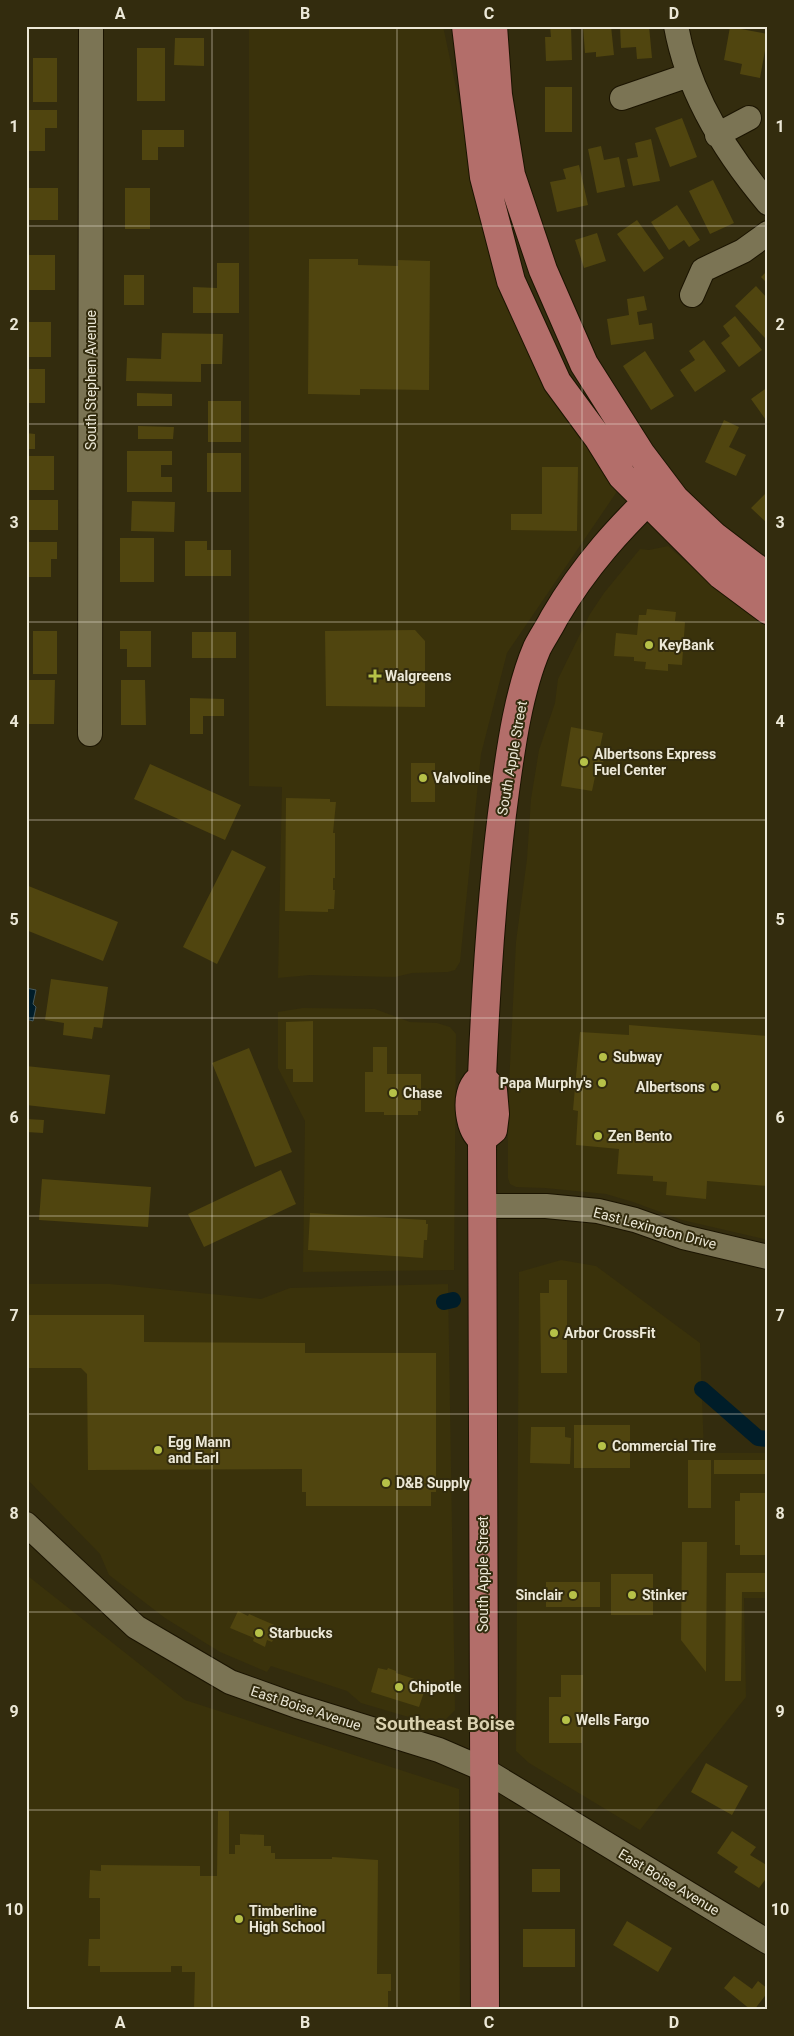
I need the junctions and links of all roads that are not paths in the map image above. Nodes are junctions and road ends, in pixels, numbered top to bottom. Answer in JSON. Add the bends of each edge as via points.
{"nodes":[{"id":1,"x":91,"y":26,"type":"edge"},
{"id":2,"x":466,"y":26,"type":"edge"},
{"id":3,"x":493,"y":26,"type":"edge"},
{"id":4,"x":676,"y":26,"type":"edge"},
{"id":5,"x":689,"y":75,"type":"junction"},
{"id":6,"x":622,"y":98,"type":"dead end"},
{"id":7,"x":748,"y":118,"type":"dead end"},
{"id":8,"x":717,"y":135,"type":"junction"},
{"id":9,"x":768,"y":203,"type":"edge"},
{"id":10,"x":768,"y":233,"type":"edge"},
{"id":11,"x":692,"y":295,"type":"dead end"},
{"id":12,"x":655,"y":493,"type":"junction"},
{"id":13,"x":768,"y":577,"type":"edge"},
{"id":14,"x":768,"y":610,"type":"edge"},
{"id":15,"x":90,"y":734,"type":"dead end"},
{"id":16,"x":482,"y":1206,"type":"junction"},
{"id":17,"x":768,"y":1257,"type":"edge"},
{"id":18,"x":28,"y":1529,"type":"edge"},
{"id":19,"x":483,"y":1769,"type":"junction"},
{"id":20,"x":768,"y":1942,"type":"edge"},
{"id":21,"x":485,"y":2010,"type":"edge"}],
"edges":[{"from":1,"to":15,"type":"street","name":"South Stephen Avenue"},
{"from":2,"to":12,"type":"main road","via":[[484,177],[511,281],[557,382],[622,476]]},
{"from":3,"to":12,"type":"main road","via":[[498,95],[511,175],[543,270],[584,364],[642,454]]},
{"from":4,"to":5,"type":"street"},
{"from":5,"to":6,"type":"street"},
{"from":5,"to":8,"type":"street"},
{"from":7,"to":8,"type":"street"},
{"from":8,"to":9,"type":"street"},
{"from":10,"to":11,"type":"street","via":[[743,251],[703,270]]},
{"from":12,"to":13,"type":"main road","via":[[675,499],[714,536]]},
{"from":12,"to":14,"type":"main road","via":[[721,575]]},
{"from":12,"to":16,"type":"main road","name":"South Apple Street","via":[[611,537],[570,591],[538,647],[519,708],[501,819],[485,998],[482,1078],[474,1086],[470,1101],[472,1127],[482,1139]]},
{"from":16,"to":17,"type":"street","name":"East Lexington Drive","via":[[546,1206],[598,1211],[683,1237]]},
{"from":16,"to":19,"type":"main road","name":"South Apple Street"},
{"from":18,"to":19,"type":"street","name":"East Boise Avenue","via":[[136,1627],[230,1682],[439,1750]]},
{"from":19,"to":20,"type":"street","name":"East Boise Avenue"},
{"from":19,"to":21,"type":"main road","name":"South Apple Street"}]}
